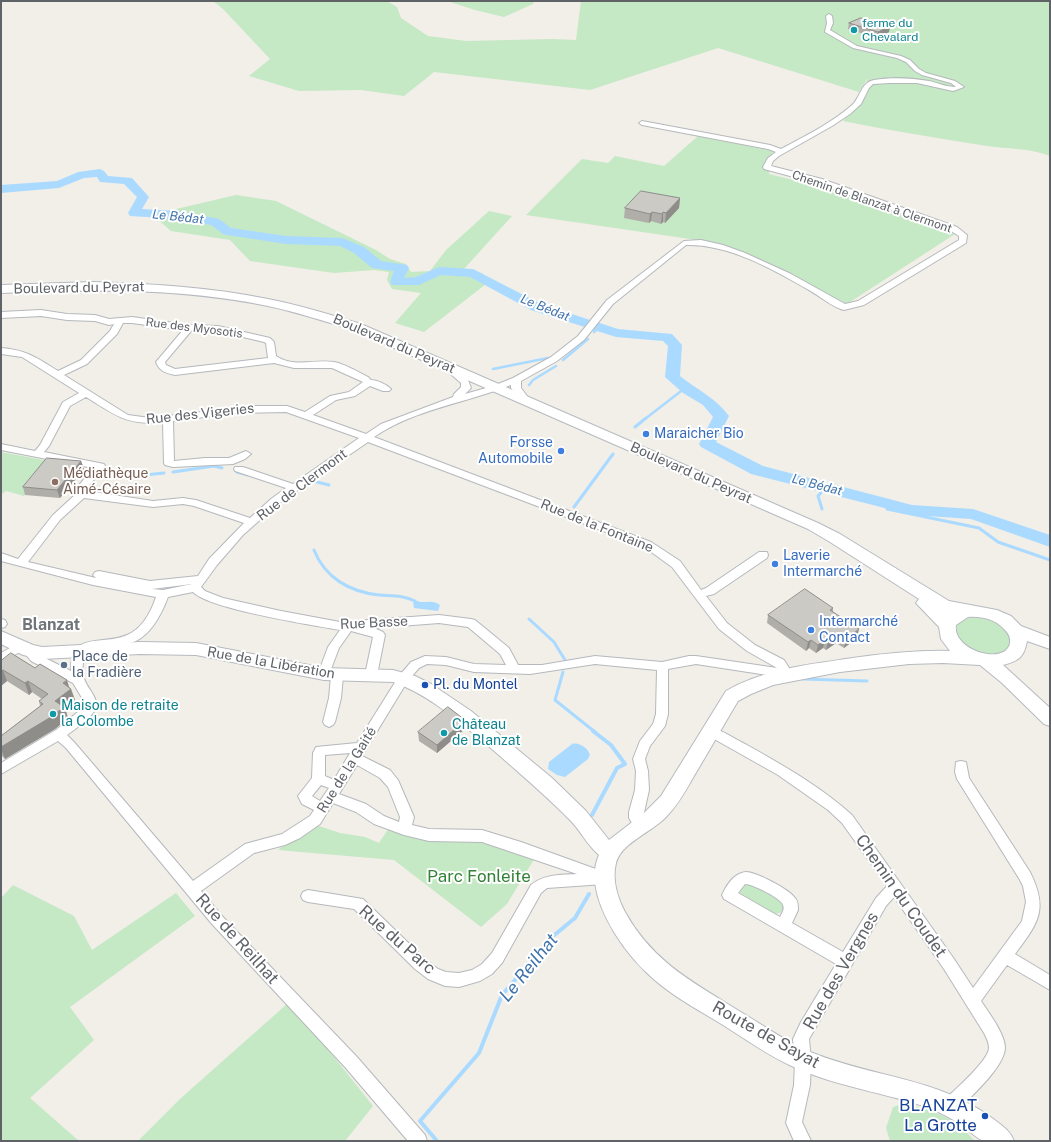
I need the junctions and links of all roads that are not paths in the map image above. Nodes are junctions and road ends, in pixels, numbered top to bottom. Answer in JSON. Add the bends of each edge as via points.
{"nodes":[{"id":1,"x":829,"y":16,"type":"dead end"},
{"id":2,"x":642,"y":123,"type":"dead end"},
{"id":3,"x":781,"y":152,"type":"junction"},
{"id":4,"x":1,"y":289,"type":"edge"},
{"id":5,"x":1,"y":315,"type":"edge"},
{"id":6,"x":119,"y":322,"type":"junction"},
{"id":7,"x":189,"y":328,"type":"junction"},
{"id":8,"x":1,"y":351,"type":"edge"},
{"id":9,"x":275,"y":360,"type":"junction"},
{"id":10,"x":447,"y":366,"type":"junction"},
{"id":11,"x":542,"y":366,"type":"junction"},
{"id":12,"x":58,"y":375,"type":"junction"},
{"id":13,"x":516,"y":380,"type":"junction"},
{"id":14,"x":368,"y":382,"type":"junction"},
{"id":15,"x":492,"y":386,"type":"junction"},
{"id":16,"x":386,"y":389,"type":"dead end"},
{"id":17,"x":86,"y":393,"type":"junction"},
{"id":18,"x":453,"y":398,"type":"junction"},
{"id":19,"x":525,"y":400,"type":"junction"},
{"id":20,"x":306,"y":416,"type":"junction"},
{"id":21,"x":168,"y":419,"type":"junction"},
{"id":22,"x":365,"y":438,"type":"junction"},
{"id":23,"x":1,"y":448,"type":"edge"},
{"id":24,"x":37,"y":454,"type":"junction"},
{"id":25,"x":246,"y":454,"type":"dead end"},
{"id":26,"x":239,"y":469,"type":"dead end"},
{"id":27,"x":294,"y":488,"type":"junction"},
{"id":28,"x":82,"y":494,"type":"junction"},
{"id":29,"x":762,"y":505,"type":"junction"},
{"id":30,"x":252,"y":522,"type":"junction"},
{"id":31,"x":763,"y":555,"type":"dead end"},
{"id":32,"x":1,"y":556,"type":"edge"},
{"id":33,"x":21,"y":563,"type":"junction"},
{"id":34,"x":61,"y":573,"type":"junction"},
{"id":35,"x":198,"y":583,"type":"junction"},
{"id":36,"x":163,"y":594,"type":"junction"},
{"id":37,"x":700,"y":594,"type":"junction"},
{"id":38,"x":966,"y":611,"type":"junction"},
{"id":39,"x":349,"y":626,"type":"junction"},
{"id":40,"x":947,"y":629,"type":"junction"},
{"id":41,"x":1015,"y":630,"type":"junction"},
{"id":42,"x":1,"y":637,"type":"edge"},
{"id":43,"x":1050,"y":643,"type":"edge"},
{"id":44,"x":24,"y":649,"type":"junction"},
{"id":45,"x":1050,"y":650,"type":"edge"},
{"id":46,"x":82,"y":651,"type":"junction"},
{"id":47,"x":1014,"y":653,"type":"junction"},
{"id":48,"x":904,"y":657,"type":"junction"},
{"id":49,"x":982,"y":659,"type":"junction"},
{"id":50,"x":1,"y":660,"type":"edge"},
{"id":51,"x":662,"y":666,"type":"junction"},
{"id":52,"x":513,"y":668,"type":"junction"},
{"id":53,"x":787,"y":674,"type":"junction"},
{"id":54,"x":331,"y":675,"type":"junction"},
{"id":55,"x":371,"y":675,"type":"junction"},
{"id":56,"x":403,"y":679,"type":"junction"},
{"id":57,"x":77,"y":680,"type":"junction"},
{"id":58,"x":1050,"y":711,"type":"edge"},
{"id":59,"x":1050,"y":719,"type":"edge"},
{"id":60,"x":329,"y":722,"type":"dead end"},
{"id":61,"x":711,"y":732,"type":"junction"},
{"id":62,"x":58,"y":734,"type":"junction"},
{"id":63,"x":358,"y":753,"type":"junction"},
{"id":64,"x":961,"y":766,"type":"dead end"},
{"id":65,"x":1,"y":769,"type":"edge"},
{"id":66,"x":318,"y":779,"type":"junction"},
{"id":67,"x":334,"y":791,"type":"junction"},
{"id":68,"x":323,"y":808,"type":"junction"},
{"id":69,"x":640,"y":826,"type":"junction"},
{"id":70,"x":404,"y":829,"type":"junction"},
{"id":71,"x":610,"y":852,"type":"junction"},
{"id":72,"x":604,"y":878,"type":"junction"},
{"id":73,"x":895,"y":887,"type":"junction"},
{"id":74,"x":191,"y":890,"type":"junction"},
{"id":75,"x":308,"y":896,"type":"dead end"},
{"id":76,"x":782,"y":926,"type":"dead end"},
{"id":77,"x":1006,"y":956,"type":"junction"},
{"id":78,"x":846,"y":962,"type":"junction"},
{"id":79,"x":1050,"y":984,"type":"edge"},
{"id":80,"x":972,"y":1002,"type":"junction"},
{"id":81,"x":804,"y":1061,"type":"junction"},
{"id":82,"x":950,"y":1106,"type":"junction"},
{"id":83,"x":998,"y":1139,"type":"edge"},
{"id":84,"x":419,"y":1141,"type":"edge"},
{"id":85,"x":802,"y":1141,"type":"edge"}],
"edges":[{"from":1,"to":3,"type":"street","name":"Chemin de Blanzat à Clermont","via":[[827,31],[855,47],[899,57],[924,74],[959,84],[961,87],[952,89],[913,81],[871,82],[852,109]]},
{"from":2,"to":3,"type":"street"},
{"from":3,"to":11,"type":"street","name":"Chemin de Blanzat à Clermont","via":[[772,158],[767,167],[819,182],[954,229],[963,236],[964,241],[861,303],[844,307],[803,283],[752,259],[714,245],[691,241],[684,243],[610,302],[589,329],[566,351]]},
{"from":4,"to":10,"type":"main road","name":"Boulevard du Peyrat","via":[[141,286],[188,289],[255,299],[316,313],[357,327]]},
{"from":5,"to":6,"type":"street","name":"Rue des Myosotis","via":[[41,313]]},
{"from":6,"to":7,"type":"street","name":"Rue des Myosotis","via":[[132,320]]},
{"from":6,"to":12,"type":"street","via":[[114,332],[84,362]]},
{"from":7,"to":9,"type":"street","name":"Rue des Myosotis","via":[[198,326],[267,340],[270,342],[272,357]]},
{"from":7,"to":9,"type":"street","via":[[160,362],[169,371]]},
{"from":8,"to":12,"type":"street","name":"Rue des Vigeries","via":[[25,355]]},
{"from":9,"to":14,"type":"street","via":[[299,366],[334,365]]},
{"from":10,"to":15,"type":"main road","name":"Boulevard du Peyrat"},
{"from":10,"to":18,"type":"street","via":[[465,382],[466,388]]},
{"from":11,"to":13,"type":"street"},
{"from":11,"to":15,"type":"street"},
{"from":12,"to":17,"type":"street","name":"Rue des Vigeries"},
{"from":13,"to":15,"type":"street"},
{"from":13,"to":19,"type":"street","via":[[516,388]]},
{"from":14,"to":16,"type":"street"},
{"from":14,"to":20,"type":"street","via":[[352,394],[333,398]]},
{"from":15,"to":18,"type":"street","name":"Rue de Clermont"},
{"from":15,"to":19,"type":"main road","name":"Boulevard du Peyrat"},
{"from":17,"to":21,"type":"street","name":"Rue des Vigeries","via":[[125,417],[150,421]]},
{"from":17,"to":24,"type":"street","via":[[66,404],[44,446]]},
{"from":18,"to":22,"type":"street","name":"Rue de Clermont","via":[[400,418]]},
{"from":19,"to":29,"type":"main road","name":"Boulevard du Peyrat"},
{"from":20,"to":21,"type":"street","name":"Rue des Vigeries","via":[[287,409],[273,408]]},
{"from":20,"to":22,"type":"street","name":"Rue des Vigeries"},
{"from":21,"to":25,"type":"street","via":[[169,463],[223,462],[237,460]]},
{"from":22,"to":27,"type":"street","name":"Rue de Clermont"},
{"from":22,"to":37,"type":"street","name":"Rue de la Fontaine","via":[[647,544],[676,564]]},
{"from":23,"to":24,"type":"street"},
{"from":24,"to":28,"type":"street","via":[[100,466],[81,489]]},
{"from":26,"to":27,"type":"street"},
{"from":27,"to":30,"type":"street","name":"Rue de Clermont"},
{"from":28,"to":30,"type":"street","via":[[153,504],[183,501],[196,503]]},
{"from":28,"to":33,"type":"street","via":[[70,502]]},
{"from":29,"to":38,"type":"main road","name":"Boulevard du Peyrat","via":[[835,538],[944,606]]},
{"from":29,"to":40,"type":"main road","name":"Boulevard du Peyrat","via":[[829,541],[908,591],[939,616]]},
{"from":30,"to":35,"type":"street","name":"Rue de Clermont","via":[[239,533]]},
{"from":31,"to":37,"type":"street","via":[[710,591]]},
{"from":32,"to":33,"type":"street"},
{"from":33,"to":34,"type":"street"},
{"from":34,"to":35,"type":"street","via":[[78,571],[150,585]]},
{"from":34,"to":36,"type":"street","via":[[130,590]]},
{"from":35,"to":36,"type":"street"},
{"from":35,"to":39,"type":"street","name":"Rue Basse","via":[[201,594],[221,602]]},
{"from":36,"to":46,"type":"street","via":[[142,632],[119,643],[95,643]]},
{"from":37,"to":53,"type":"street","name":"Rue de la Fontaine","via":[[723,626],[751,648],[780,663]]},
{"from":38,"to":40,"type":"main road","via":[[954,616]]},
{"from":38,"to":41,"type":"main road","via":[[990,613],[1005,620]]},
{"from":39,"to":52,"type":"street","name":"Rue Basse","via":[[439,619],[470,623],[505,651]]},
{"from":39,"to":54,"type":"street","via":[[334,648]]},
{"from":39,"to":55,"type":"street","via":[[379,635]]},
{"from":40,"to":48,"type":"main road","via":[[938,646]]},
{"from":40,"to":49,"type":"main road","via":[[954,645],[970,656]]},
{"from":41,"to":43,"type":"main road"},
{"from":41,"to":47,"type":"main road","via":[[1019,645]]},
{"from":42,"to":44,"type":"main road"},
{"from":44,"to":46,"type":"main road","via":[[42,653]]},
{"from":44,"to":50,"type":"street"},
{"from":44,"to":57,"type":"street","via":[[35,658]]},
{"from":45,"to":47,"type":"main road","via":[[1031,649]]},
{"from":46,"to":54,"type":"main road","name":"Rue de la Libération","via":[[196,649]]},
{"from":46,"to":57,"type":"street","via":[[76,667]]},
{"from":47,"to":49,"type":"main road","via":[[1001,660]]},
{"from":47,"to":58,"type":"main road","via":[[1013,662],[1017,674]]},
{"from":48,"to":49,"type":"main road","via":[[950,656]]},
{"from":48,"to":53,"type":"main road"},
{"from":49,"to":59,"type":"main road","via":[[1008,678]]},
{"from":51,"to":52,"type":"street","via":[[595,660],[542,669]]},
{"from":51,"to":53,"type":"street","via":[[696,660]]},
{"from":51,"to":69,"type":"street","via":[[662,714],[659,726],[640,753],[642,790],[636,812]]},
{"from":52,"to":56,"type":"street","name":"Rue de la Gaité","via":[[474,668],[446,661],[425,660],[415,665]]},
{"from":53,"to":61,"type":"main road","via":[[744,688],[732,696]]},
{"from":54,"to":55,"type":"main road","name":"Rue de la Libération"},
{"from":54,"to":60,"type":"street","via":[[335,698]]},
{"from":55,"to":56,"type":"main road","name":"Rue de la Libération"},
{"from":56,"to":63,"type":"street","name":"Rue de la Gaité"},
{"from":56,"to":71,"type":"main road","name":"Rue de la Libération","via":[[425,689],[478,726],[545,783]]},
{"from":57,"to":62,"type":"street","via":[[91,703],[91,708]]},
{"from":61,"to":69,"type":"main road","via":[[672,796],[657,814]]},
{"from":61,"to":73,"type":"street","name":"Chemin du Coudet","via":[[805,786],[838,810]]},
{"from":62,"to":65,"type":"street"},
{"from":62,"to":74,"type":"street","name":"Rue de Reilhat"},
{"from":63,"to":66,"type":"street","via":[[320,750]]},
{"from":63,"to":67,"type":"street","name":"Rue de la Gaité"},
{"from":63,"to":70,"type":"street","via":[[385,774],[393,784],[407,817]]},
{"from":64,"to":77,"type":"street","via":[[963,779],[1025,876],[1032,894],[1033,908],[1029,923]]},
{"from":66,"to":67,"type":"street"},
{"from":66,"to":68,"type":"street","via":[[305,796],[307,800]]},
{"from":67,"to":68,"type":"street","name":"Rue de la Gaité"},
{"from":67,"to":70,"type":"street","via":[[379,820]]},
{"from":68,"to":74,"type":"street","name":"Rue de la Gaité","via":[[315,820],[295,834],[250,848]]},
{"from":69,"to":71,"type":"main road","via":[[616,844]]},
{"from":70,"to":72,"type":"street","via":[[429,835],[482,836]]},
{"from":71,"to":72,"type":"main road","name":"Route de Sayat","via":[[605,863]]},
{"from":72,"to":75,"type":"street","name":"Rue du Parc","via":[[543,883],[536,889],[497,958],[487,969],[459,980],[445,979],[433,974],[358,903]]},
{"from":72,"to":81,"type":"main road","name":"Route de Sayat","via":[[608,896],[622,926],[644,957],[683,987]]},
{"from":73,"to":78,"type":"street","name":"Rue des Vergnes","via":[[881,902]]},
{"from":73,"to":80,"type":"street","name":"Chemin du Coudet","via":[[949,964]]},
{"from":74,"to":84,"type":"street","name":"Rue de Reilhat","via":[[351,1062]]},
{"from":76,"to":78,"type":"street"},
{"from":77,"to":79,"type":"street"},
{"from":77,"to":80,"type":"street"},
{"from":78,"to":81,"type":"street","name":"Rue des Vergnes","via":[[806,1027],[801,1039]]},
{"from":80,"to":82,"type":"street","name":"Chemin du Coudet","via":[[990,1028],[997,1049],[984,1072]]},
{"from":81,"to":82,"type":"main road","name":"Route de Sayat","via":[[938,1100]]},
{"from":81,"to":85,"type":"street","name":"Rue des Vergnes","via":[[794,1123]]},
{"from":82,"to":83,"type":"main road","name":"Route de Sayat","via":[[975,1119]]}]}
